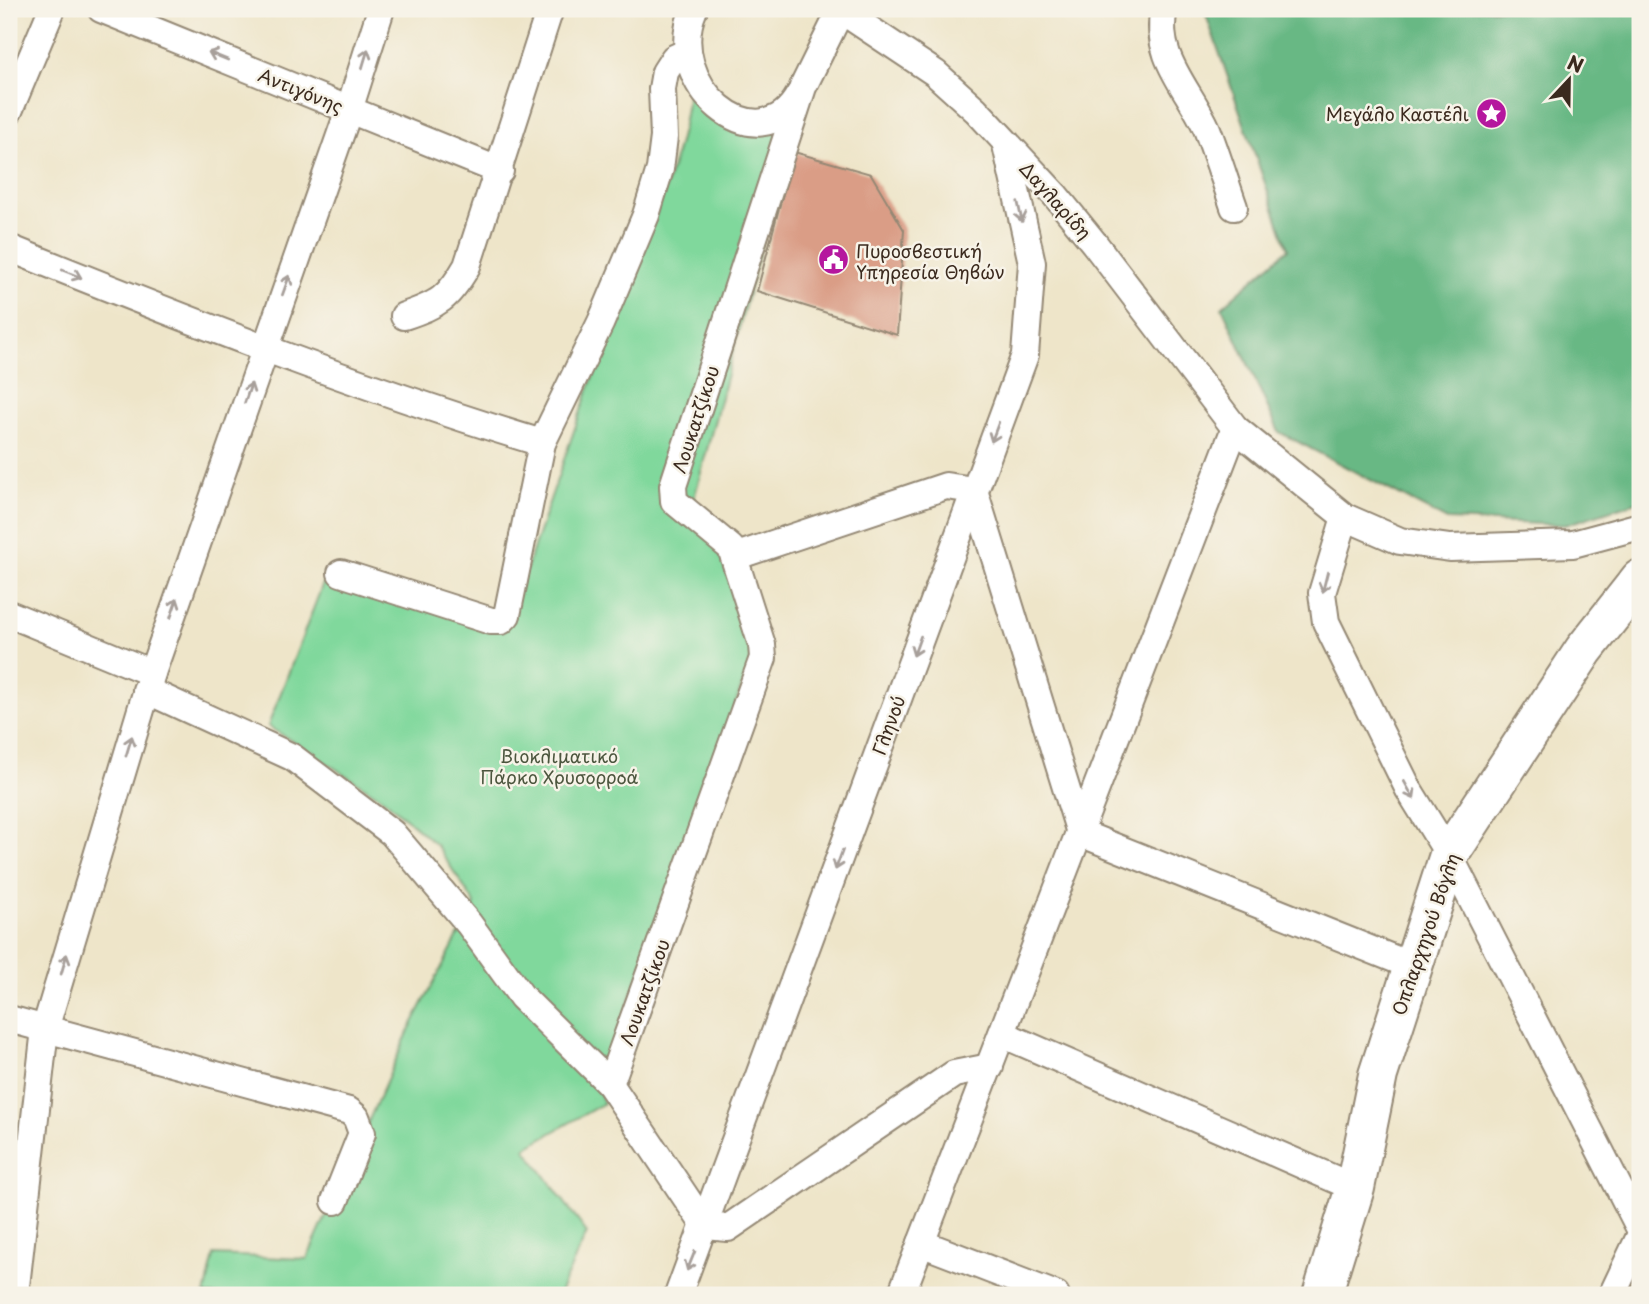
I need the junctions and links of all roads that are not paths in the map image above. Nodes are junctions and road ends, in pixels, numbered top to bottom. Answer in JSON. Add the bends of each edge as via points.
{"nodes":[{"id":1,"x":52,"y":9,"type":"edge"},
{"id":2,"x":101,"y":9,"type":"edge"},
{"id":3,"x":381,"y":9,"type":"edge"},
{"id":4,"x":550,"y":9,"type":"edge"},
{"id":5,"x":694,"y":9,"type":"edge"},
{"id":6,"x":840,"y":9,"type":"edge"},
{"id":7,"x":1164,"y":9,"type":"edge"},
{"id":8,"x":687,"y":52,"type":"junction"},
{"id":9,"x":803,"y":87,"type":"junction"},
{"id":10,"x":349,"y":110,"type":"junction"},
{"id":11,"x":9,"y":111,"type":"edge"},
{"id":12,"x":1006,"y":145,"type":"junction"},
{"id":13,"x":500,"y":171,"type":"junction"},
{"id":14,"x":1234,"y":207,"type":"dead end"},
{"id":15,"x":9,"y":248,"type":"edge"},
{"id":16,"x":404,"y":316,"type":"dead end"},
{"id":17,"x":263,"y":349,"type":"junction"},
{"id":18,"x":1235,"y":428,"type":"junction"},
{"id":19,"x":542,"y":443,"type":"junction"},
{"id":20,"x":974,"y":490,"type":"junction"},
{"id":21,"x":1345,"y":517,"type":"junction"},
{"id":22,"x":1640,"y":526,"type":"edge"},
{"id":23,"x":734,"y":556,"type":"junction"},
{"id":24,"x":341,"y":573,"type":"dead end"},
{"id":25,"x":1640,"y":579,"type":"edge"},
{"id":26,"x":9,"y":614,"type":"edge"},
{"id":27,"x":149,"y":681,"type":"junction"},
{"id":28,"x":1080,"y":832,"type":"junction"},
{"id":29,"x":1449,"y":855,"type":"junction"},
{"id":30,"x":1412,"y":966,"type":"junction"},
{"id":31,"x":9,"y":1019,"type":"edge"},
{"id":32,"x":44,"y":1029,"type":"junction"},
{"id":33,"x":1002,"y":1034,"type":"junction"},
{"id":34,"x":990,"y":1067,"type":"junction"},
{"id":35,"x":610,"y":1084,"type":"junction"},
{"id":36,"x":1355,"y":1188,"type":"junction"},
{"id":37,"x":335,"y":1201,"type":"dead end"},
{"id":38,"x":705,"y":1226,"type":"junction"},
{"id":39,"x":1640,"y":1228,"type":"edge"},
{"id":40,"x":1640,"y":1236,"type":"edge"},
{"id":41,"x":921,"y":1243,"type":"junction"},
{"id":42,"x":15,"y":1295,"type":"edge"},
{"id":43,"x":678,"y":1295,"type":"edge"},
{"id":44,"x":901,"y":1295,"type":"edge"},
{"id":45,"x":1056,"y":1295,"type":"edge"},
{"id":46,"x":1322,"y":1295,"type":"edge"},
{"id":47,"x":1612,"y":1295,"type":"edge"}],
"edges":[{"from":1,"to":11,"type":"street"},
{"from":10,"to":2,"type":"street","name":"Αντιγόνης","one_way":true},
{"from":10,"to":3,"type":"street","one_way":true},
{"from":4,"to":13,"type":"street"},
{"from":5,"to":8,"type":"street","via":[[685,37]]},
{"from":6,"to":9,"type":"street","name":"Λουκατζίκου"},
{"from":6,"to":12,"type":"street","name":"Δαγλαρίδη","via":[[935,73]]},
{"from":7,"to":14,"type":"street","via":[[1160,29],[1170,62],[1206,127]]},
{"from":8,"to":9,"type":"street","via":[[690,69],[706,96],[724,113],[744,120],[779,116],[794,104]]},
{"from":8,"to":19,"type":"street","via":[[674,58],[665,72],[660,169],[646,215]]},
{"from":9,"to":23,"type":"street","name":"Λουκατζίκου","via":[[673,486],[674,501],[726,540]]},
{"from":10,"to":13,"type":"street","name":"Αντιγόνης"},
{"from":17,"to":10,"type":"street","one_way":true},
{"from":12,"to":18,"type":"street","name":"Δαγλαρίδη","via":[[1094,243]]},
{"from":12,"to":20,"type":"street","name":"Γληνού","one_way":true,"via":[[1032,263],[1025,355]]},
{"from":13,"to":16,"type":"street","via":[[467,266],[452,292],[436,305]]},
{"from":15,"to":17,"type":"street","one_way":true},
{"from":17,"to":19,"type":"street","via":[[436,411]]},
{"from":27,"to":17,"type":"street","one_way":true},
{"from":18,"to":21,"type":"street","name":"Δαγλαρίδη"},
{"from":18,"to":28,"type":"street"},
{"from":19,"to":24,"type":"street","via":[[507,615],[501,621]]},
{"from":20,"to":23,"type":"street","via":[[946,486]]},
{"from":20,"to":28,"type":"street"},
{"from":20,"to":38,"type":"street","name":"Γληνού","one_way":true},
{"from":21,"to":22,"type":"street","name":"Δαγλαρίδη","via":[[1400,541],[1450,548],[1573,544]]},
{"from":21,"to":29,"type":"street","one_way":true,"via":[[1322,593],[1326,622],[1409,790]]},
{"from":23,"to":35,"type":"street","name":"Λουκατζίκου","via":[[763,658]]},
{"from":25,"to":29,"type":"main road","name":"Οπλαρχηγού Βόγλη","via":[[1584,650]]},
{"from":26,"to":27,"type":"street"},
{"from":32,"to":27,"type":"street","one_way":true},
{"from":27,"to":35,"type":"street","via":[[292,757],[392,833],[469,924],[522,997]]},
{"from":28,"to":30,"type":"street"},
{"from":28,"to":33,"type":"street"},
{"from":29,"to":30,"type":"main road","name":"Οπλαρχηγού Βόγλη"},
{"from":29,"to":39,"type":"street"},
{"from":30,"to":36,"type":"main road","name":"Οπλαρχηγού Βόγλη","via":[[1378,1075]]},
{"from":31,"to":32,"type":"street"},
{"from":32,"to":37,"type":"street","via":[[349,1111],[362,1133]]},
{"from":32,"to":42,"type":"street"},
{"from":33,"to":34,"type":"street"},
{"from":33,"to":36,"type":"street"},
{"from":34,"to":38,"type":"street","via":[[954,1073],[728,1228]]},
{"from":34,"to":41,"type":"street"},
{"from":35,"to":38,"type":"street"},
{"from":36,"to":46,"type":"main road","name":"Οπλαρχηγού Βόγλη"},
{"from":38,"to":43,"type":"street","name":"Γληνού","one_way":true},
{"from":40,"to":47,"type":"street"},
{"from":41,"to":44,"type":"street"},
{"from":41,"to":45,"type":"street"}]}
